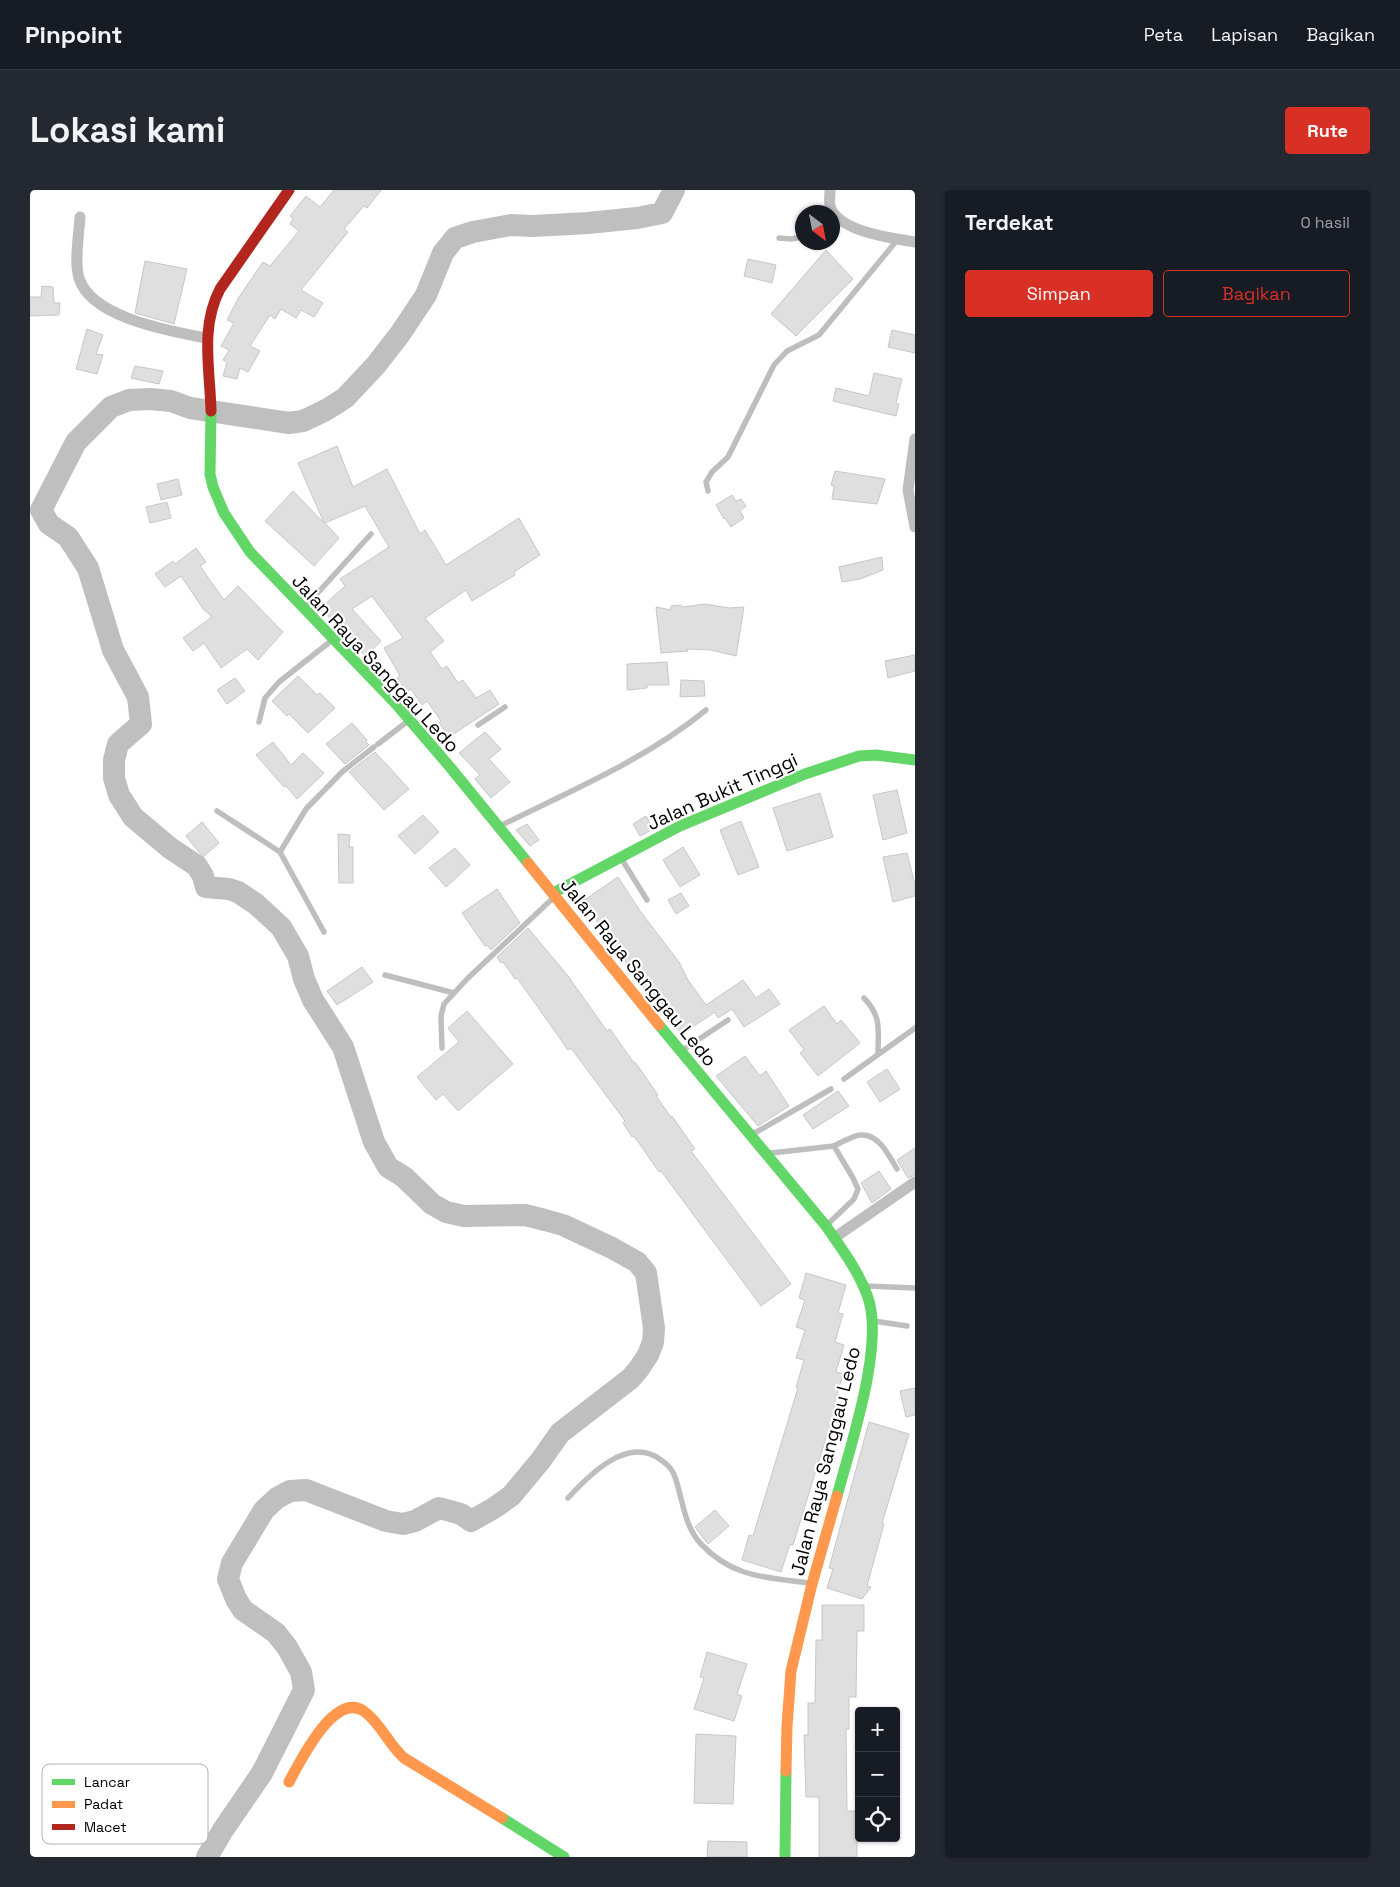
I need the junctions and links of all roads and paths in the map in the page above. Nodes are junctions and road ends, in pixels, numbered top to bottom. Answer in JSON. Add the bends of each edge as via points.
{"nodes":[{"id":1,"x":289,"y":190,"type":"edge"},
{"id":2,"x":830,"y":190,"type":"edge"},
{"id":3,"x":830,"y":205,"type":"edge"},
{"id":4,"x":80,"y":217,"type":"dead end"},
{"id":5,"x":840,"y":221,"type":"edge"},
{"id":6,"x":779,"y":238,"type":"dead end"},
{"id":7,"x":795,"y":238,"type":"edge"},
{"id":8,"x":898,"y":239,"type":"junction"},
{"id":9,"x":915,"y":242,"type":"edge"},
{"id":10,"x":206,"y":338,"type":"junction"},
{"id":11,"x":915,"y":439,"type":"edge"},
{"id":12,"x":708,"y":491,"type":"dead end"},
{"id":13,"x":915,"y":527,"type":"edge"},
{"id":14,"x":371,"y":534,"type":"dead end"},
{"id":15,"x":303,"y":609,"type":"junction"},
{"id":16,"x":332,"y":639,"type":"junction"},
{"id":17,"x":505,"y":706,"type":"dead end"},
{"id":18,"x":706,"y":710,"type":"dead end"},
{"id":19,"x":409,"y":720,"type":"junction"},
{"id":20,"x":259,"y":722,"type":"dead end"},
{"id":21,"x":478,"y":725,"type":"dead end"},
{"id":22,"x":915,"y":760,"type":"edge"},
{"id":23,"x":217,"y":811,"type":"dead end"},
{"id":24,"x":498,"y":827,"type":"junction"},
{"id":25,"x":280,"y":852,"type":"junction"},
{"id":26,"x":621,"y":858,"type":"junction"},
{"id":27,"x":554,"y":894,"type":"junction"},
{"id":28,"x":647,"y":900,"type":"dead end"},
{"id":29,"x":324,"y":932,"type":"dead end"},
{"id":30,"x":385,"y":975,"type":"dead end"},
{"id":31,"x":454,"y":993,"type":"junction"},
{"id":32,"x":864,"y":998,"type":"dead end"},
{"id":33,"x":728,"y":1020,"type":"dead end"},
{"id":34,"x":915,"y":1028,"type":"edge"},
{"id":35,"x":442,"y":1048,"type":"dead end"},
{"id":36,"x":681,"y":1051,"type":"junction"},
{"id":37,"x":878,"y":1054,"type":"junction"},
{"id":38,"x":844,"y":1079,"type":"dead end"},
{"id":39,"x":831,"y":1089,"type":"dead end"},
{"id":40,"x":750,"y":1136,"type":"junction"},
{"id":41,"x":834,"y":1146,"type":"junction"},
{"id":42,"x":766,"y":1154,"type":"junction"},
{"id":43,"x":898,"y":1168,"type":"dead end"},
{"id":44,"x":915,"y":1182,"type":"edge"},
{"id":45,"x":826,"y":1226,"type":"junction"},
{"id":46,"x":834,"y":1238,"type":"junction"},
{"id":47,"x":863,"y":1286,"type":"junction"},
{"id":48,"x":915,"y":1288,"type":"edge"},
{"id":49,"x":872,"y":1321,"type":"junction"},
{"id":50,"x":907,"y":1326,"type":"dead end"},
{"id":51,"x":568,"y":1498,"type":"dead end"},
{"id":52,"x":812,"y":1584,"type":"junction"},
{"id":53,"x":289,"y":1782,"type":"dead end"},
{"id":54,"x":564,"y":1857,"type":"edge"},
{"id":55,"x":785,"y":1857,"type":"edge"}],
"edges":[{"from":1,"to":10,"type":"main road","name":"Jalan Raya Sanggau Ledo","via":[[216,296]]},
{"from":2,"to":3,"type":"street"},
{"from":4,"to":10,"type":"street","via":[[78,275],[99,303],[121,316]]},
{"from":5,"to":8,"type":"street","via":[[867,232]]},
{"from":6,"to":7,"type":"lane"},
{"from":8,"to":9,"type":"street"},
{"from":8,"to":12,"type":"lane","via":[[819,335],[787,351],[774,365],[728,457],[706,482]]},
{"from":10,"to":15,"type":"main road","name":"Jalan Raya Sanggau Ledo","via":[[212,487],[250,552]]},
{"from":11,"to":13,"type":"street","via":[[908,490]]},
{"from":14,"to":15,"type":"lane"},
{"from":15,"to":16,"type":"main road","name":"Jalan Raya Sanggau Ledo"},
{"from":16,"to":19,"type":"main road","name":"Jalan Raya Sanggau Ledo"},
{"from":16,"to":20,"type":"lane","via":[[278,682],[265,698]]},
{"from":17,"to":21,"type":"lane"},
{"from":18,"to":24,"type":"lane","via":[[636,758]]},
{"from":19,"to":24,"type":"main road","name":"Jalan Raya Sanggau Ledo","via":[[441,751]]},
{"from":19,"to":25,"type":"lane","via":[[342,772],[306,809]]},
{"from":22,"to":26,"type":"main road","name":"Jalan Bukit Tinggi","via":[[859,756],[805,774],[680,826]]},
{"from":23,"to":25,"type":"lane"},
{"from":24,"to":27,"type":"main road","name":"Jalan Raya Sanggau Ledo"},
{"from":25,"to":29,"type":"lane"},
{"from":26,"to":27,"type":"main road","name":"Jalan Bukit Tinggi"},
{"from":26,"to":28,"type":"lane"},
{"from":27,"to":31,"type":"lane"},
{"from":27,"to":36,"type":"main road","name":"Jalan Raya Sanggau Ledo"},
{"from":30,"to":31,"type":"lane"},
{"from":31,"to":35,"type":"lane","via":[[444,1004]]},
{"from":32,"to":37,"type":"lane","via":[[874,1009],[878,1020]]},
{"from":33,"to":36,"type":"lane"},
{"from":34,"to":37,"type":"lane"},
{"from":36,"to":40,"type":"main road","name":"Jalan Raya Sanggau Ledo"},
{"from":37,"to":38,"type":"lane"},
{"from":39,"to":40,"type":"lane"},
{"from":40,"to":42,"type":"main road","name":"Jalan Raya Sanggau Ledo"},
{"from":41,"to":42,"type":"lane"},
{"from":41,"to":43,"type":"lane","via":[[860,1135],[868,1136],[878,1141]]},
{"from":41,"to":45,"type":"lane","via":[[858,1189],[854,1199]]},
{"from":42,"to":45,"type":"main road","name":"Jalan Raya Sanggau Ledo"},
{"from":44,"to":46,"type":"street"},
{"from":45,"to":46,"type":"main road","name":"Jalan Raya Sanggau Ledo"},
{"from":46,"to":47,"type":"main road","name":"Jalan Raya Sanggau Ledo"},
{"from":47,"to":48,"type":"lane"},
{"from":47,"to":49,"type":"main road","name":"Jalan Raya Sanggau Ledo"},
{"from":49,"to":50,"type":"lane"},
{"from":49,"to":52,"type":"main road","name":"Jalan Raya Sanggau Ledo","via":[[868,1374]]},
{"from":51,"to":52,"type":"lane","via":[[594,1472],[615,1458],[633,1451],[645,1452],[668,1465],[675,1475],[691,1530],[700,1544],[718,1559],[747,1575]]},
{"from":52,"to":55,"type":"main road","name":"Jalan Raya Sanggau Ledo","via":[[790,1685]]},
{"from":53,"to":54,"type":"main road","via":[[323,1726],[338,1711],[351,1707],[364,1709],[389,1744],[411,1763]]}]}
